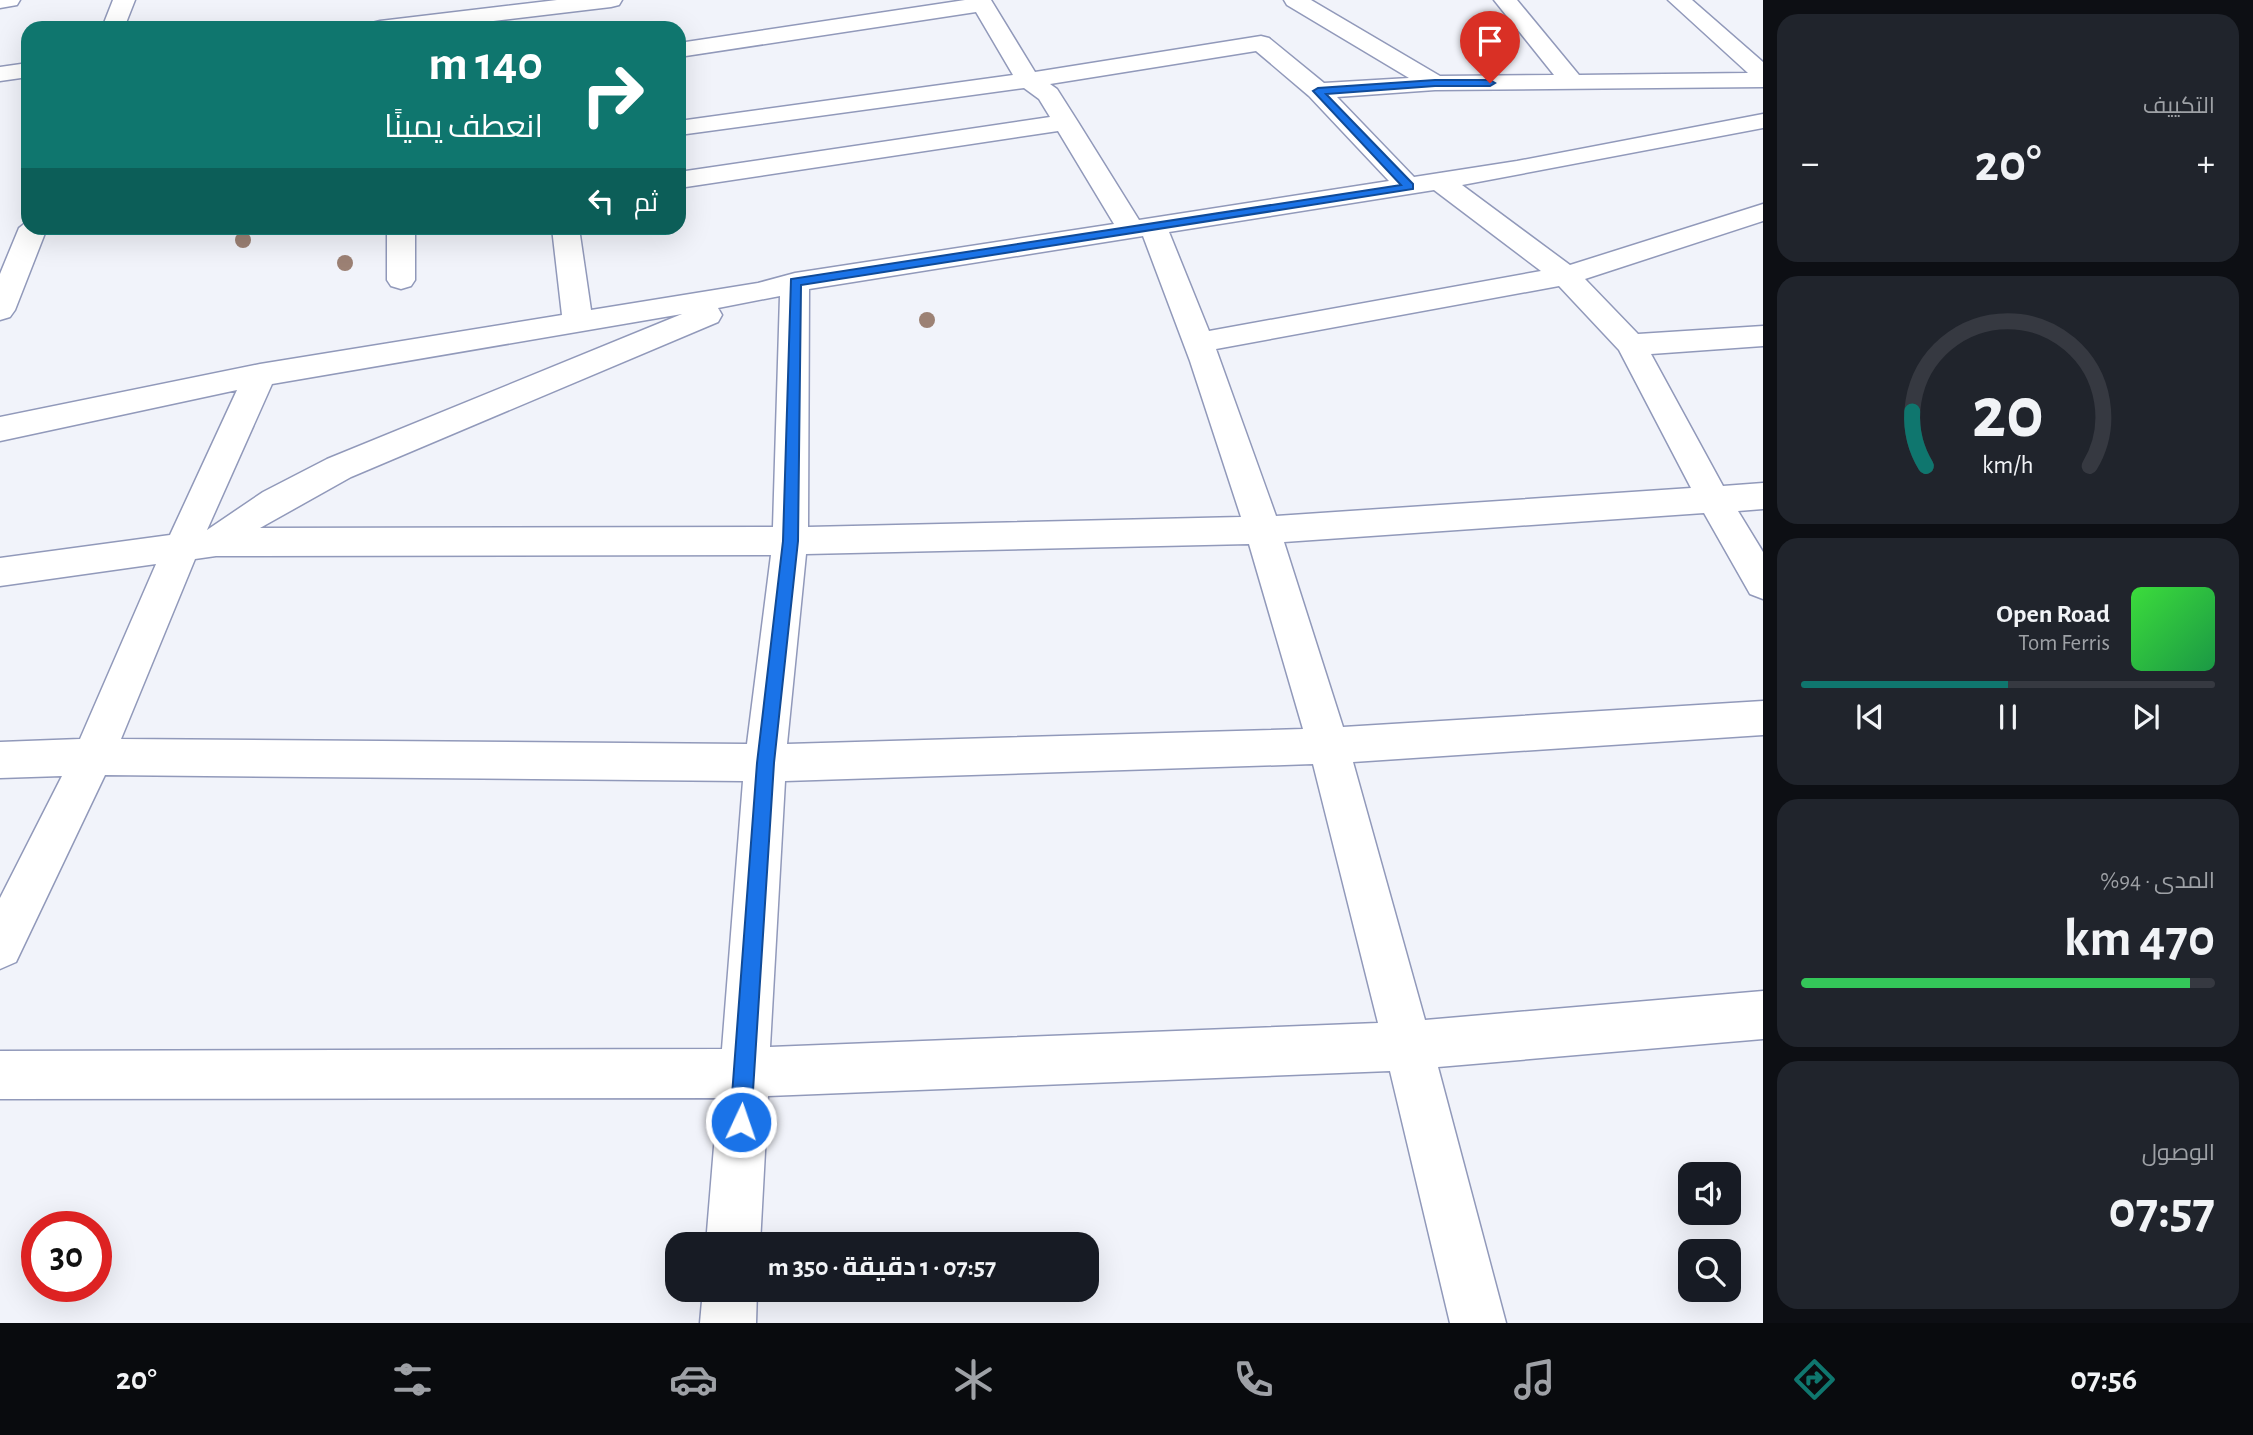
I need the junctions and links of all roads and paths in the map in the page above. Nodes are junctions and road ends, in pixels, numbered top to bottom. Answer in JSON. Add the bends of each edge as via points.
{"nodes":[{"id":1,"x":9,"y":0,"type":"edge"},
{"id":2,"x":124,"y":0,"type":"edge"},
{"id":3,"x":404,"y":0,"type":"edge"},
{"id":4,"x":611,"y":0,"type":"edge"},
{"id":5,"x":1505,"y":0,"type":"edge"},
{"id":6,"x":1679,"y":0,"type":"edge"},
{"id":7,"x":0,"y":1,"type":"edge"},
{"id":8,"x":981,"y":2,"type":"edge"},
{"id":9,"x":1297,"y":2,"type":"edge"},
{"id":10,"x":545,"y":12,"type":"edge"},
{"id":11,"x":116,"y":21,"type":"edge"},
{"id":12,"x":396,"y":21,"type":"edge"},
{"id":13,"x":454,"y":21,"type":"edge"},
{"id":14,"x":1261,"y":43,"type":"junction"},
{"id":15,"x":686,"y":49,"type":"edge"},
{"id":16,"x":1040,"y":55,"type":"dead end"},
{"id":17,"x":21,"y":71,"type":"edge"},
{"id":18,"x":0,"y":74,"type":"edge"},
{"id":19,"x":1763,"y":74,"type":"edge"},
{"id":20,"x":1763,"y":80,"type":"edge"},
{"id":21,"x":1042,"y":83,"type":"junction"},
{"id":22,"x":1435,"y":83,"type":"junction"},
{"id":23,"x":1573,"y":83,"type":"junction"},
{"id":24,"x":1318,"y":91,"type":"junction"},
{"id":25,"x":1763,"y":121,"type":"edge"},
{"id":26,"x":1066,"y":122,"type":"junction"},
{"id":27,"x":686,"y":127,"type":"edge"},
{"id":28,"x":686,"y":179,"type":"edge"},
{"id":29,"x":1438,"y":180,"type":"junction"},
{"id":30,"x":1409,"y":187,"type":"junction"},
{"id":31,"x":1763,"y":212,"type":"edge"},
{"id":32,"x":1143,"y":230,"type":"junction"},
{"id":33,"x":30,"y":235,"type":"edge"},
{"id":34,"x":401,"y":235,"type":"edge"},
{"id":35,"x":566,"y":235,"type":"edge"},
{"id":36,"x":1566,"y":276,"type":"junction"},
{"id":37,"x":401,"y":280,"type":"dead end"},
{"id":38,"x":778,"y":287,"type":"junction"},
{"id":39,"x":0,"y":310,"type":"edge"},
{"id":40,"x":578,"y":322,"type":"junction"},
{"id":41,"x":1763,"y":336,"type":"edge"},
{"id":42,"x":1201,"y":342,"type":"junction"},
{"id":43,"x":1631,"y":345,"type":"junction"},
{"id":44,"x":260,"y":375,"type":"junction"},
{"id":45,"x":0,"y":429,"type":"edge"},
{"id":46,"x":1763,"y":496,"type":"edge"},
{"id":47,"x":1714,"y":500,"type":"junction"},
{"id":48,"x":1264,"y":530,"type":"junction"},
{"id":49,"x":790,"y":541,"type":"junction"},
{"id":50,"x":199,"y":544,"type":"junction"},
{"id":51,"x":0,"y":572,"type":"edge"},
{"id":52,"x":1763,"y":584,"type":"edge"},
{"id":53,"x":1763,"y":718,"type":"edge"},
{"id":54,"x":1329,"y":746,"type":"junction"},
{"id":55,"x":93,"y":757,"type":"junction"},
{"id":56,"x":0,"y":760,"type":"edge"},
{"id":57,"x":765,"y":763,"type":"junction"},
{"id":58,"x":0,"y":946,"type":"edge"},
{"id":59,"x":1763,"y":1015,"type":"edge"},
{"id":60,"x":1408,"y":1046,"type":"junction"},
{"id":61,"x":744,"y":1073,"type":"junction"},
{"id":62,"x":0,"y":1075,"type":"edge"},
{"id":63,"x":734,"y":1232,"type":"edge"},
{"id":64,"x":729,"y":1302,"type":"edge"},
{"id":65,"x":728,"y":1323,"type":"edge"},
{"id":66,"x":1478,"y":1323,"type":"edge"}],
"edges":[{"from":1,"to":7,"type":"street"},
{"from":2,"to":11,"type":"street"},
{"from":3,"to":12,"type":"street"},
{"from":4,"to":10,"type":"street"},
{"from":5,"to":23,"type":"street"},
{"from":6,"to":19,"type":"street"},
{"from":8,"to":15,"type":"street"},
{"from":8,"to":21,"type":"street"},
{"from":9,"to":14,"type":"street"},
{"from":9,"to":22,"type":"street"},
{"from":10,"to":13,"type":"street"},
{"from":14,"to":21,"type":"street"},
{"from":14,"to":24,"type":"street"},
{"from":16,"to":21,"type":"street"},
{"from":17,"to":18,"type":"street"},
{"from":20,"to":23,"type":"street"},
{"from":21,"to":26,"type":"street"},
{"from":21,"to":27,"type":"street"},
{"from":22,"to":23,"type":"street"},
{"from":22,"to":24,"type":"street"},
{"from":24,"to":30,"type":"street"},
{"from":25,"to":29,"type":"street"},
{"from":26,"to":28,"type":"street"},
{"from":26,"to":32,"type":"street"},
{"from":29,"to":30,"type":"street"},
{"from":29,"to":36,"type":"street"},
{"from":30,"to":32,"type":"street"},
{"from":31,"to":36,"type":"street"},
{"from":32,"to":38,"type":"street"},
{"from":32,"to":42,"type":"street"},
{"from":33,"to":39,"type":"street"},
{"from":34,"to":37,"type":"street"},
{"from":35,"to":40,"type":"street"},
{"from":36,"to":42,"type":"street"},
{"from":36,"to":43,"type":"street"},
{"from":38,"to":40,"type":"street"},
{"from":38,"to":49,"type":"street"},
{"from":38,"to":50,"type":"street","via":[[355,460]]},
{"from":40,"to":44,"type":"street"},
{"from":41,"to":43,"type":"street"},
{"from":42,"to":48,"type":"street"},
{"from":43,"to":47,"type":"street"},
{"from":44,"to":45,"type":"street"},
{"from":44,"to":50,"type":"street"},
{"from":46,"to":47,"type":"street"},
{"from":47,"to":48,"type":"street"},
{"from":47,"to":52,"type":"street"},
{"from":48,"to":49,"type":"street"},
{"from":48,"to":54,"type":"street"},
{"from":49,"to":50,"type":"street"},
{"from":49,"to":57,"type":"street"},
{"from":50,"to":51,"type":"street"},
{"from":50,"to":55,"type":"street"},
{"from":53,"to":54,"type":"street"},
{"from":54,"to":57,"type":"street"},
{"from":54,"to":60,"type":"street"},
{"from":55,"to":56,"type":"street"},
{"from":55,"to":57,"type":"street"},
{"from":55,"to":58,"type":"street"},
{"from":57,"to":61,"type":"street"},
{"from":59,"to":60,"type":"street"},
{"from":60,"to":61,"type":"street"},
{"from":60,"to":66,"type":"street"},
{"from":61,"to":62,"type":"street"},
{"from":61,"to":63,"type":"street"},
{"from":64,"to":65,"type":"street"}]}
